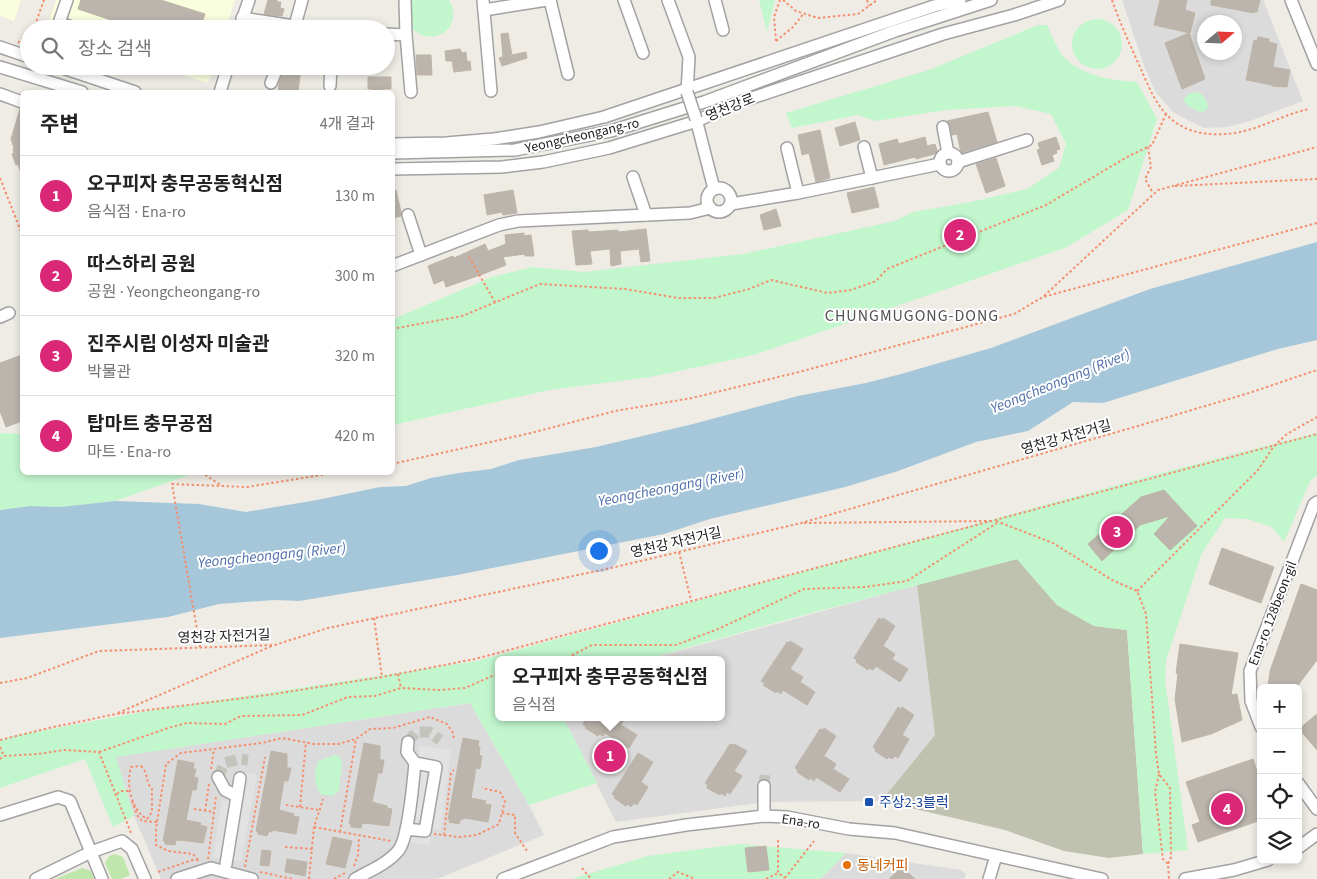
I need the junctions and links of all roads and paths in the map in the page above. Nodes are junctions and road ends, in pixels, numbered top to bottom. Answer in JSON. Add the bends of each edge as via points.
{"nodes":[{"id":1,"x":44,"y":0,"type":"edge"},
{"id":2,"x":67,"y":0,"type":"edge"},
{"id":3,"x":249,"y":0,"type":"edge"},
{"id":4,"x":302,"y":0,"type":"edge"},
{"id":5,"x":405,"y":0,"type":"edge"},
{"id":6,"x":548,"y":0,"type":"edge"},
{"id":7,"x":624,"y":0,"type":"edge"},
{"id":8,"x":668,"y":0,"type":"edge"},
{"id":9,"x":715,"y":0,"type":"edge"},
{"id":10,"x":782,"y":0,"type":"edge"},
{"id":11,"x":867,"y":0,"type":"edge"},
{"id":12,"x":877,"y":0,"type":"edge"},
{"id":13,"x":960,"y":0,"type":"edge"},
{"id":14,"x":991,"y":0,"type":"edge"},
{"id":15,"x":1059,"y":0,"type":"edge"},
{"id":16,"x":1112,"y":0,"type":"edge"},
{"id":17,"x":1291,"y":0,"type":"edge"},
{"id":18,"x":483,"y":5,"type":"edge"},
{"id":19,"x":869,"y":6,"type":"junction"},
{"id":20,"x":804,"y":13,"type":"junction"},
{"id":21,"x":37,"y":20,"type":"edge"},
{"id":22,"x":60,"y":20,"type":"edge"},
{"id":23,"x":242,"y":20,"type":"edge"},
{"id":24,"x":296,"y":20,"type":"edge"},
{"id":25,"x":723,"y":30,"type":"dead end"},
{"id":26,"x":395,"y":34,"type":"edge"},
{"id":27,"x":406,"y":35,"type":"junction"},
{"id":28,"x":20,"y":40,"type":"edge"},
{"id":29,"x":16,"y":44,"type":"dead end"},
{"id":30,"x":0,"y":47,"type":"edge"},
{"id":31,"x":642,"y":53,"type":"dead end"},
{"id":32,"x":20,"y":54,"type":"edge"},
{"id":33,"x":1317,"y":64,"type":"edge"},
{"id":34,"x":0,"y":67,"type":"edge"},
{"id":35,"x":20,"y":73,"type":"edge"},
{"id":36,"x":568,"y":74,"type":"dead end"},
{"id":37,"x":26,"y":75,"type":"edge"},
{"id":38,"x":84,"y":75,"type":"edge"},
{"id":39,"x":225,"y":75,"type":"edge"},
{"id":40,"x":274,"y":75,"type":"edge"},
{"id":41,"x":331,"y":75,"type":"edge"},
{"id":42,"x":271,"y":82,"type":"dead end"},
{"id":43,"x":330,"y":86,"type":"dead end"},
{"id":44,"x":75,"y":90,"type":"edge"},
{"id":45,"x":129,"y":90,"type":"edge"},
{"id":46,"x":221,"y":90,"type":"edge"},
{"id":47,"x":687,"y":90,"type":"junction"},
{"id":48,"x":491,"y":91,"type":"dead end"},
{"id":49,"x":411,"y":92,"type":"dead end"},
{"id":50,"x":0,"y":94,"type":"edge"},
{"id":51,"x":20,"y":101,"type":"edge"},
{"id":52,"x":1309,"y":109,"type":"dead end"},
{"id":53,"x":1166,"y":114,"type":"junction"},
{"id":54,"x":696,"y":120,"type":"junction"},
{"id":55,"x":943,"y":127,"type":"dead end"},
{"id":56,"x":1027,"y":140,"type":"dead end"},
{"id":57,"x":395,"y":144,"type":"edge"},
{"id":58,"x":864,"y":147,"type":"dead end"},
{"id":59,"x":1148,"y":147,"type":"junction"},
{"id":60,"x":1317,"y":147,"type":"edge"},
{"id":61,"x":787,"y":148,"type":"dead end"},
{"id":62,"x":395,"y":153,"type":"edge"},
{"id":63,"x":948,"y":153,"type":"junction"},
{"id":64,"x":958,"y":162,"type":"junction"},
{"id":65,"x":940,"y":164,"type":"junction"},
{"id":66,"x":395,"y":169,"type":"edge"},
{"id":67,"x":633,"y":177,"type":"dead end"},
{"id":68,"x":0,"y":178,"type":"edge"},
{"id":69,"x":872,"y":178,"type":"junction"},
{"id":70,"x":1317,"y":179,"type":"edge"},
{"id":71,"x":1170,"y":186,"type":"junction"},
{"id":72,"x":714,"y":189,"type":"junction"},
{"id":73,"x":798,"y":193,"type":"junction"},
{"id":74,"x":1154,"y":193,"type":"junction"},
{"id":75,"x":731,"y":204,"type":"junction"},
{"id":76,"x":710,"y":208,"type":"junction"},
{"id":77,"x":408,"y":215,"type":"dead end"},
{"id":78,"x":646,"y":215,"type":"junction"},
{"id":79,"x":1317,"y":222,"type":"edge"},
{"id":80,"x":20,"y":229,"type":"edge"},
{"id":81,"x":421,"y":255,"type":"junction"},
{"id":82,"x":470,"y":257,"type":"dead end"},
{"id":83,"x":395,"y":265,"type":"edge"},
{"id":84,"x":1043,"y":297,"type":"junction"},
{"id":85,"x":495,"y":302,"type":"junction"},
{"id":86,"x":395,"y":328,"type":"edge"},
{"id":87,"x":1317,"y":370,"type":"edge"},
{"id":88,"x":1317,"y":417,"type":"edge"},
{"id":89,"x":1317,"y":434,"type":"edge"},
{"id":90,"x":1274,"y":446,"type":"junction"},
{"id":91,"x":395,"y":463,"type":"edge"},
{"id":92,"x":206,"y":475,"type":"edge"},
{"id":93,"x":321,"y":475,"type":"edge"},
{"id":94,"x":222,"y":486,"type":"junction"},
{"id":95,"x":1317,"y":502,"type":"edge"},
{"id":96,"x":994,"y":521,"type":"junction"},
{"id":97,"x":998,"y":522,"type":"junction"},
{"id":98,"x":801,"y":523,"type":"junction"},
{"id":99,"x":679,"y":552,"type":"junction"},
{"id":100,"x":1137,"y":591,"type":"junction"},
{"id":101,"x":691,"y":601,"type":"junction"},
{"id":102,"x":374,"y":618,"type":"junction"},
{"id":103,"x":275,"y":645,"type":"junction"},
{"id":104,"x":200,"y":648,"type":"junction"},
{"id":105,"x":571,"y":656,"type":"edge"},
{"id":106,"x":398,"y":674,"type":"junction"},
{"id":107,"x":495,"y":675,"type":"edge"},
{"id":108,"x":382,"y":677,"type":"junction"},
{"id":109,"x":0,"y":683,"type":"edge"},
{"id":110,"x":401,"y":688,"type":"junction"},
{"id":111,"x":116,"y":714,"type":"junction"},
{"id":112,"x":1257,"y":717,"type":"edge"},
{"id":113,"x":454,"y":739,"type":"dead end"},
{"id":114,"x":0,"y":740,"type":"edge"},
{"id":115,"x":306,"y":742,"type":"dead end"},
{"id":116,"x":408,"y":742,"type":"dead end"},
{"id":117,"x":0,"y":747,"type":"edge"},
{"id":118,"x":100,"y":752,"type":"junction"},
{"id":119,"x":4,"y":756,"type":"junction"},
{"id":120,"x":265,"y":758,"type":"dead end"},
{"id":121,"x":0,"y":759,"type":"edge"},
{"id":122,"x":415,"y":763,"type":"junction"},
{"id":123,"x":454,"y":770,"type":"dead end"},
{"id":124,"x":1159,"y":774,"type":"junction"},
{"id":125,"x":218,"y":777,"type":"dead end"},
{"id":126,"x":240,"y":778,"type":"dead end"},
{"id":127,"x":764,"y":786,"type":"tunnel mouth"},
{"id":128,"x":482,"y":788,"type":"dead end"},
{"id":129,"x":1302,"y":788,"type":"edge"},
{"id":130,"x":129,"y":791,"type":"junction"},
{"id":131,"x":116,"y":794,"type":"junction"},
{"id":132,"x":237,"y":796,"type":"junction"},
{"id":133,"x":216,"y":797,"type":"dead end"},
{"id":134,"x":323,"y":799,"type":"dead end"},
{"id":135,"x":286,"y":805,"type":"dead end"},
{"id":136,"x":300,"y":807,"type":"junction"},
{"id":137,"x":1317,"y":809,"type":"edge"},
{"id":138,"x":194,"y":810,"type":"dead end"},
{"id":139,"x":320,"y":810,"type":"junction"},
{"id":140,"x":214,"y":812,"type":"junction"},
{"id":141,"x":502,"y":813,"type":"junction"},
{"id":142,"x":0,"y":815,"type":"edge"},
{"id":143,"x":764,"y":816,"type":"junction"},
{"id":144,"x":157,"y":822,"type":"dead end"},
{"id":145,"x":314,"y":827,"type":"junction"},
{"id":146,"x":406,"y":829,"type":"junction"},
{"id":147,"x":340,"y":832,"type":"junction"},
{"id":148,"x":131,"y":833,"type":"dead end"},
{"id":149,"x":430,"y":834,"type":"dead end"},
{"id":150,"x":1317,"y":834,"type":"edge"},
{"id":151,"x":444,"y":835,"type":"junction"},
{"id":152,"x":359,"y":837,"type":"dead end"},
{"id":153,"x":778,"y":840,"type":"dead end"},
{"id":154,"x":814,"y":841,"type":"dead end"},
{"id":155,"x":393,"y":842,"type":"dead end"},
{"id":156,"x":1302,"y":845,"type":"edge"},
{"id":157,"x":285,"y":847,"type":"dead end"},
{"id":158,"x":312,"y":850,"type":"junction"},
{"id":159,"x":527,"y":851,"type":"dead end"},
{"id":160,"x":90,"y":852,"type":"junction"},
{"id":161,"x":996,"y":856,"type":"junction"},
{"id":162,"x":208,"y":861,"type":"dead end"},
{"id":163,"x":1257,"y":863,"type":"edge"},
{"id":164,"x":226,"y":864,"type":"dead end"},
{"id":165,"x":1168,"y":864,"type":"junction"},
{"id":166,"x":582,"y":868,"type":"dead end"},
{"id":167,"x":245,"y":869,"type":"dead end"},
{"id":168,"x":352,"y":873,"type":"edge"},
{"id":169,"x":778,"y":873,"type":"junction"},
{"id":170,"x":36,"y":879,"type":"edge"},
{"id":171,"x":102,"y":879,"type":"edge"},
{"id":172,"x":145,"y":879,"type":"edge"},
{"id":173,"x":177,"y":879,"type":"edge"},
{"id":174,"x":252,"y":879,"type":"edge"},
{"id":175,"x":309,"y":879,"type":"edge"},
{"id":176,"x":334,"y":879,"type":"edge"},
{"id":177,"x":503,"y":879,"type":"edge"},
{"id":178,"x":591,"y":879,"type":"edge"},
{"id":179,"x":669,"y":879,"type":"edge"},
{"id":180,"x":695,"y":879,"type":"edge"},
{"id":181,"x":766,"y":879,"type":"edge"},
{"id":182,"x":786,"y":879,"type":"edge"},
{"id":183,"x":989,"y":879,"type":"edge"},
{"id":184,"x":1102,"y":879,"type":"edge"},
{"id":185,"x":1169,"y":879,"type":"edge"},
{"id":186,"x":1186,"y":879,"type":"edge"}],
"edges":[{"from":1,"to":21,"type":"path"},
{"from":2,"to":22,"type":"street"},
{"from":3,"to":23,"type":"street"},
{"from":4,"to":24,"type":"street"},
{"from":5,"to":27,"type":"street"},
{"from":6,"to":18,"type":"street"},
{"from":6,"to":36,"type":"street"},
{"from":7,"to":31,"type":"street"},
{"from":8,"to":47,"type":"street","via":[[689,57]]},
{"from":9,"to":25,"type":"street"},
{"from":10,"to":20,"type":"path"},
{"from":10,"to":20,"type":"path","via":[[774,17],[776,41]]},
{"from":11,"to":19,"type":"path"},
{"from":12,"to":19,"type":"path"},
{"from":13,"to":47,"type":"street"},
{"from":14,"to":62,"type":"street","name":"Yeongcheongang-ro","via":[[895,31],[704,102],[611,131],[515,150]]},
{"from":15,"to":54,"type":"street","name":"영천강로","via":[[944,34],[731,105]]},
{"from":16,"to":53,"type":"path","via":[[1152,92]]},
{"from":17,"to":33,"type":"street"},
{"from":18,"to":48,"type":"street"},
{"from":19,"to":20,"type":"path","via":[[858,14],[842,17],[818,18]]},
{"from":26,"to":27,"type":"street"},
{"from":27,"to":49,"type":"street"},
{"from":28,"to":29,"type":"path"},
{"from":30,"to":32,"type":"street"},
{"from":34,"to":35,"type":"street"},
{"from":37,"to":44,"type":"street"},
{"from":38,"to":45,"type":"street"},
{"from":39,"to":46,"type":"street"},
{"from":40,"to":42,"type":"street"},
{"from":41,"to":43,"type":"street"},
{"from":47,"to":54,"type":"street","bridge":true},
{"from":47,"to":57,"type":"street","via":[[604,117],[539,132],[494,140]]},
{"from":50,"to":51,"type":"street"},
{"from":52,"to":53,"type":"path","via":[[1241,132],[1218,134],[1198,134]]},
{"from":53,"to":59,"type":"path","via":[[1152,145]]},
{"from":54,"to":66,"type":"street","name":"영천강로","via":[[609,148],[542,162],[502,167]]},
{"from":54,"to":72,"type":"street"},
{"from":55,"to":63,"type":"street"},
{"from":56,"to":64,"type":"street"},
{"from":58,"to":69,"type":"street"},
{"from":59,"to":74,"type":"path","via":[[1151,167],[1145,179]]},
{"from":59,"to":85,"type":"path","via":[[1046,205],[887,269],[876,281],[851,290],[828,293],[771,280],[749,290],[714,298],[678,298],[625,289],[540,284]]},
{"from":60,"to":71,"type":"path"},
{"from":61,"to":73,"type":"street"},
{"from":63,"to":64,"type":"street"},
{"from":63,"to":65,"type":"street","via":[[941,157]]},
{"from":64,"to":65,"type":"street","via":[[951,171],[946,171]]},
{"from":65,"to":69,"type":"street"},
{"from":67,"to":78,"type":"street"},
{"from":68,"to":80,"type":"path"},
{"from":69,"to":73,"type":"street"},
{"from":70,"to":71,"type":"path"},
{"from":71,"to":74,"type":"path"},
{"from":72,"to":75,"type":"street","via":[[722,188],[729,193]]},
{"from":72,"to":76,"type":"street","via":[[707,197]]},
{"from":73,"to":75,"type":"street"},
{"from":74,"to":84,"type":"path"},
{"from":75,"to":76,"type":"street","via":[[720,213]]},
{"from":76,"to":78,"type":"street","via":[[690,214]]},
{"from":77,"to":81,"type":"street"},
{"from":78,"to":81,"type":"street","via":[[518,221],[499,225]]},
{"from":79,"to":84,"type":"path"},
{"from":81,"to":83,"type":"street"},
{"from":82,"to":85,"type":"path"},
{"from":84,"to":91,"type":"path","via":[[1014,314],[799,372],[692,398],[615,411]]},
{"from":85,"to":86,"type":"path","via":[[462,316]]},
{"from":87,"to":98,"type":"path","name":"영천강 자전거길","via":[[1138,426]]},
{"from":88,"to":90,"type":"path","via":[[1287,434]]},
{"from":89,"to":90,"type":"path"},
{"from":90,"to":96,"type":"path"},
{"from":90,"to":100,"type":"path","via":[[1258,470]]},
{"from":92,"to":94,"type":"path"},
{"from":93,"to":94,"type":"path","via":[[247,487]]},
{"from":94,"to":104,"type":"path","via":[[172,484]]},
{"from":95,"to":112,"type":"street","name":"Ena-ro 128beon-gil","via":[[1250,671],[1251,701]]},
{"from":96,"to":97,"type":"path"},
{"from":96,"to":98,"type":"path"},
{"from":96,"to":101,"type":"path"},
{"from":97,"to":100,"type":"path","via":[[1053,543],[1112,580]]},
{"from":97,"to":105,"type":"path","via":[[907,581],[865,587],[804,589],[676,645],[592,645]]},
{"from":98,"to":99,"type":"path","name":"영천강 자전거길"},
{"from":99,"to":101,"type":"path"},
{"from":99,"to":102,"type":"path","name":"영천강 자전거길"},
{"from":100,"to":124,"type":"path","via":[[1146,614]]},
{"from":101,"to":106,"type":"path","via":[[475,659]]},
{"from":102,"to":103,"type":"path","name":"영천강 자전거길"},
{"from":102,"to":108,"type":"path"},
{"from":103,"to":104,"type":"path","name":"영천강 자전거길"},
{"from":103,"to":111,"type":"path"},
{"from":104,"to":109,"type":"path","name":"영천강 자전거길","via":[[99,651],[27,678]]},
{"from":106,"to":108,"type":"path"},
{"from":106,"to":110,"type":"path"},
{"from":107,"to":110,"type":"path","via":[[465,688]]},
{"from":108,"to":111,"type":"path"},
{"from":110,"to":118,"type":"path","via":[[375,696],[348,698],[302,714],[241,716],[225,724],[187,723]]},
{"from":111,"to":114,"type":"path"},
{"from":113,"to":147,"type":"path","via":[[447,724],[430,717],[393,728],[370,729],[356,740]]},
{"from":115,"to":136,"type":"path"},
{"from":116,"to":122,"type":"street","via":[[407,752]]},
{"from":117,"to":119,"type":"path"},
{"from":118,"to":119,"type":"path","via":[[64,750]]},
{"from":118,"to":131,"type":"path"},
{"from":119,"to":121,"type":"path"},
{"from":120,"to":167,"type":"path"},
{"from":122,"to":146,"type":"street"},
{"from":122,"to":146,"type":"street","via":[[436,767],[425,831]]},
{"from":123,"to":151,"type":"path"},
{"from":124,"to":165,"type":"path","via":[[1155,792],[1163,858]]},
{"from":124,"to":165,"type":"path","via":[[1170,788],[1172,830]]},
{"from":125,"to":132,"type":"street","via":[[225,790]]},
{"from":126,"to":132,"type":"street"},
{"from":127,"to":143,"type":"street"},
{"from":128,"to":141,"type":"path","via":[[500,792],[505,801]]},
{"from":129,"to":137,"type":"street"},
{"from":130,"to":130,"type":"path","via":[[140,815],[147,819],[152,812],[152,789],[141,766],[131,767]]},
{"from":130,"to":131,"type":"path"},
{"from":130,"to":144,"type":"path","via":[[142,821]]},
{"from":131,"to":148,"type":"path"},
{"from":132,"to":164,"type":"street"},
{"from":133,"to":140,"type":"path"},
{"from":134,"to":139,"type":"path"},
{"from":135,"to":136,"type":"path"},
{"from":136,"to":139,"type":"path"},
{"from":138,"to":140,"type":"path"},
{"from":139,"to":145,"type":"path"},
{"from":140,"to":162,"type":"path"},
{"from":141,"to":151,"type":"path","via":[[499,824],[477,835]]},
{"from":141,"to":159,"type":"path","via":[[515,815],[514,834]]},
{"from":142,"to":160,"type":"street","via":[[58,797],[64,799],[70,802]]},
{"from":143,"to":161,"type":"street","name":"Ena-ro","via":[[895,833]]},
{"from":143,"to":177,"type":"street","name":"Ena-ro","via":[[613,837]]},
{"from":145,"to":147,"type":"path"},
{"from":145,"to":158,"type":"path"},
{"from":146,"to":168,"type":"street","via":[[400,849],[392,857]]},
{"from":147,"to":155,"type":"path"},
{"from":149,"to":151,"type":"path"},
{"from":150,"to":156,"type":"street"},
{"from":152,"to":168,"type":"path"},
{"from":153,"to":169,"type":"path"},
{"from":154,"to":182,"type":"path"},
{"from":157,"to":158,"type":"path"},
{"from":158,"to":175,"type":"path"},
{"from":160,"to":170,"type":"street"},
{"from":160,"to":171,"type":"street"},
{"from":160,"to":172,"type":"street","via":[[122,841],[132,848]]},
{"from":161,"to":183,"type":"street"},
{"from":161,"to":184,"type":"street","name":"Ena-ro"},
{"from":163,"to":186,"type":"street"},
{"from":165,"to":185,"type":"path"},
{"from":166,"to":178,"type":"path"},
{"from":168,"to":176,"type":"path"},
{"from":169,"to":181,"type":"path"},
{"from":169,"to":182,"type":"path"},
{"from":173,"to":174,"type":"street","via":[[211,868]]},
{"from":179,"to":180,"type":"path","via":[[678,872]]}]}
